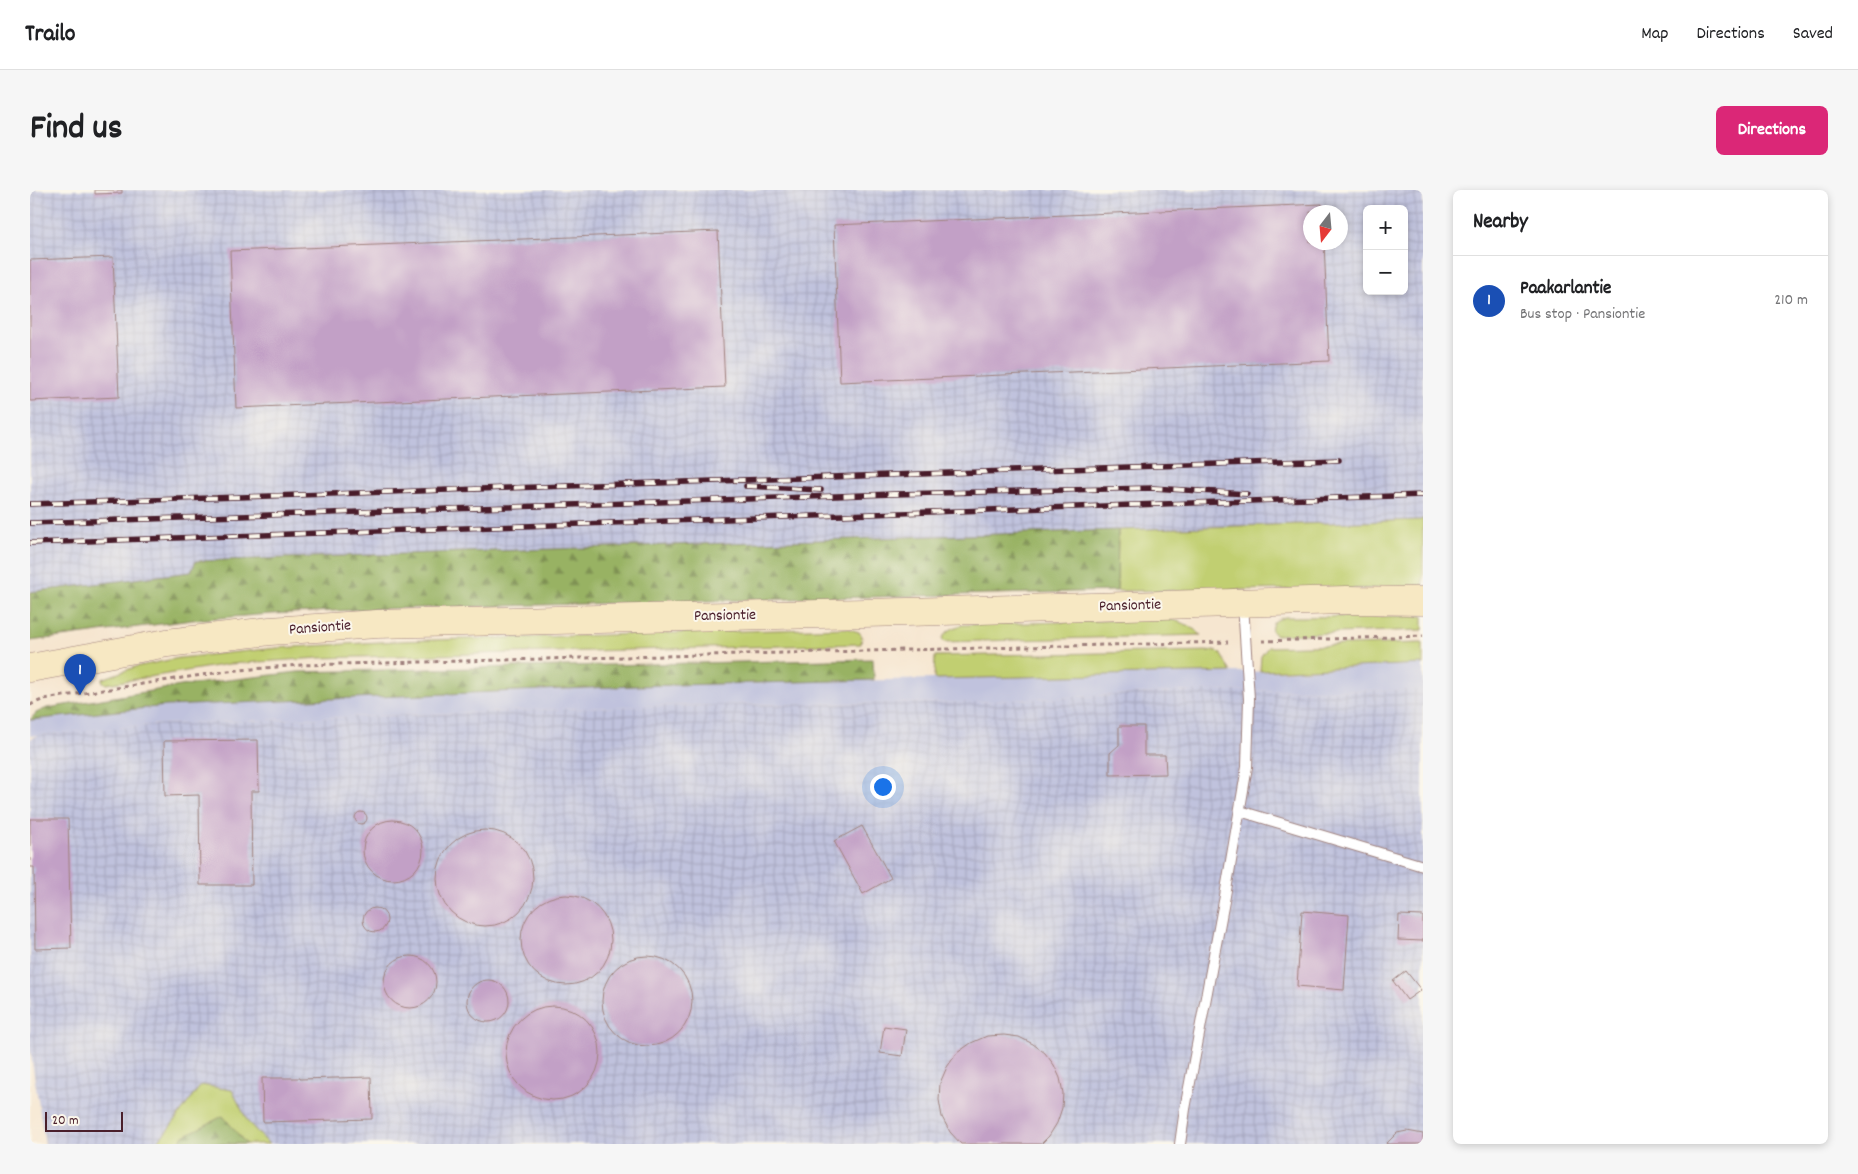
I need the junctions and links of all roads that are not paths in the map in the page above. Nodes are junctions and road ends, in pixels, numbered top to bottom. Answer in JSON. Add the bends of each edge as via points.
{"nodes":[{"id":1,"x":1423,"y":600,"type":"edge"},
{"id":2,"x":1243,"y":603,"type":"junction"},
{"id":3,"x":30,"y":668,"type":"edge"},
{"id":4,"x":1240,"y":811,"type":"junction"},
{"id":5,"x":1423,"y":866,"type":"edge"},
{"id":6,"x":1180,"y":1144,"type":"edge"}],
"edges":[{"from":1,"to":2,"type":"street","name":"Pansiontie"},
{"from":2,"to":3,"type":"street","name":"Pansiontie","via":[[377,624],[270,631],[167,643]]},
{"from":2,"to":4,"type":"lane","via":[[1249,699],[1247,767]]},
{"from":4,"to":5,"type":"lane"},
{"from":4,"to":6,"type":"lane"}]}
